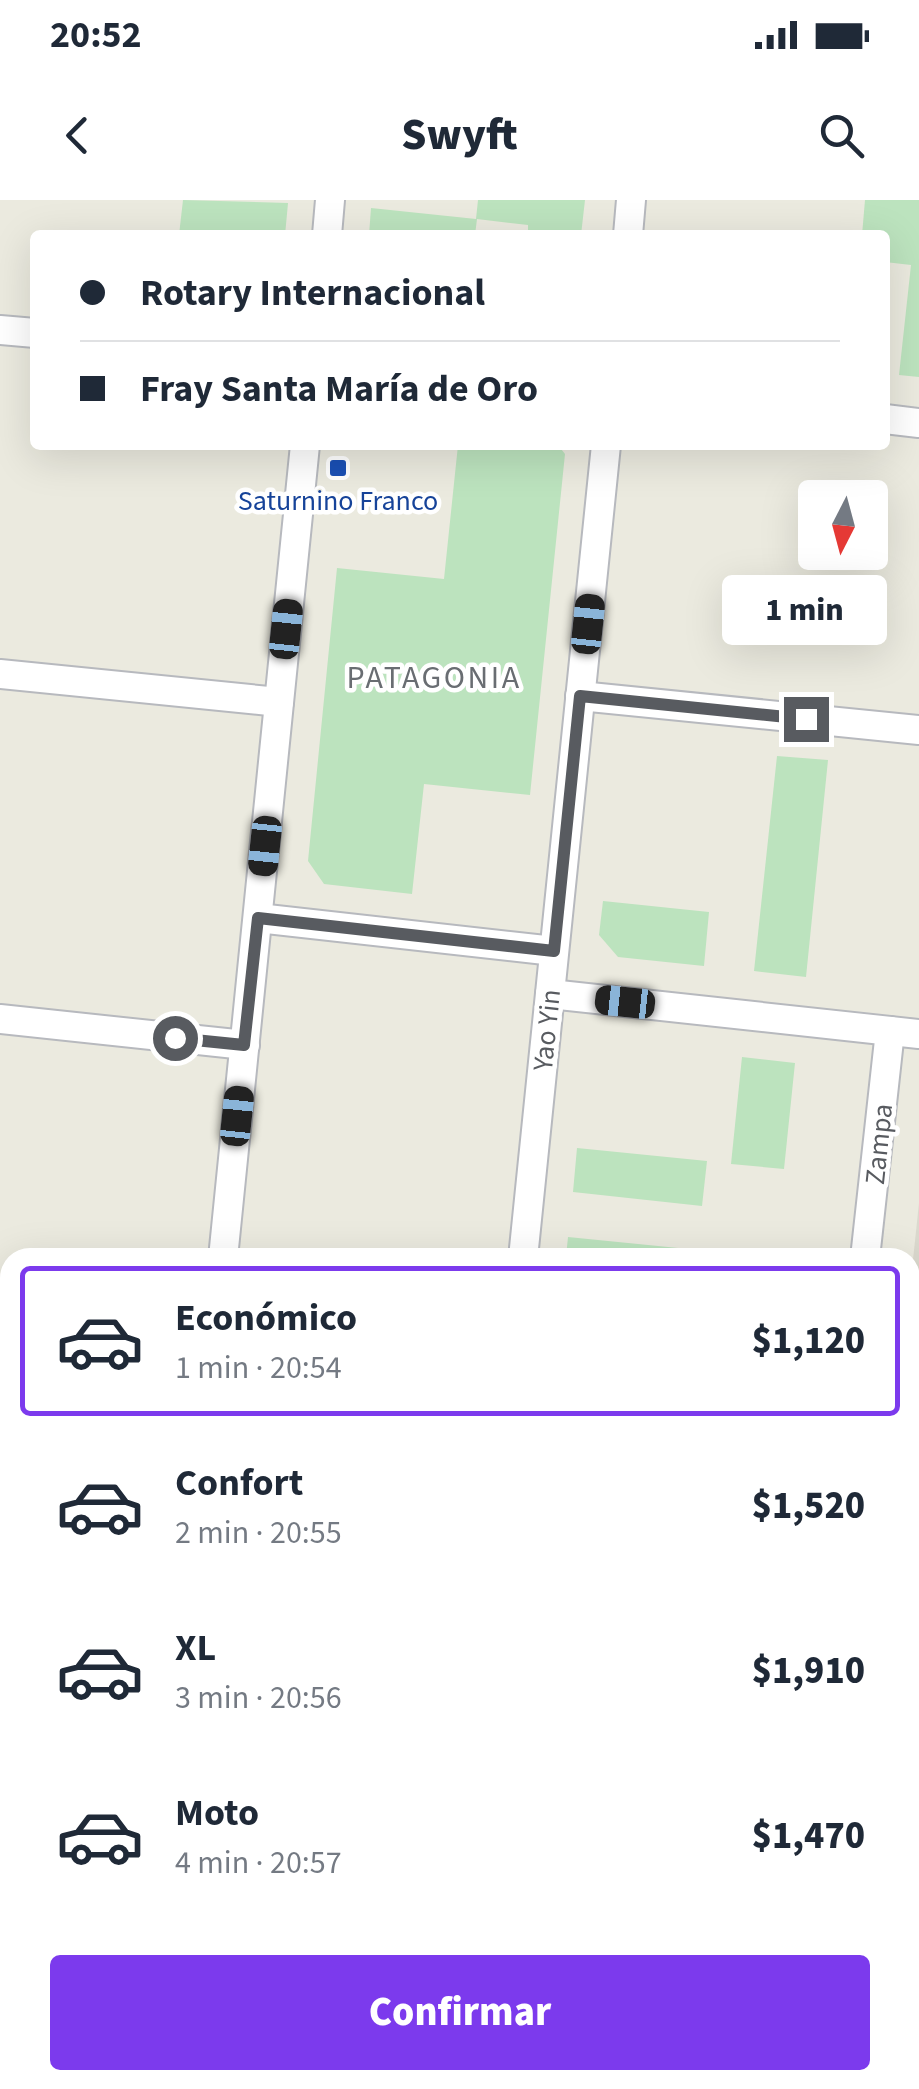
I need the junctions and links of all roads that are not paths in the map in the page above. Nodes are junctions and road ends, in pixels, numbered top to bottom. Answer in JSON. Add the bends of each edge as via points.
{"nodes":[{"id":1,"x":330,"y":200,"type":"edge"},
{"id":2,"x":631,"y":200,"type":"edge"},
{"id":3,"x":327,"y":230,"type":"edge"},
{"id":4,"x":628,"y":230,"type":"edge"},
{"id":5,"x":0,"y":330,"type":"edge"},
{"id":6,"x":30,"y":333,"type":"edge"},
{"id":7,"x":890,"y":420,"type":"edge"},
{"id":8,"x":919,"y":423,"type":"edge"},
{"id":9,"x":304,"y":450,"type":"edge"},
{"id":10,"x":605,"y":450,"type":"edge"},
{"id":11,"x":0,"y":674,"type":"edge"},
{"id":12,"x":580,"y":696,"type":"junction"},
{"id":13,"x":279,"y":702,"type":"junction"},
{"id":14,"x":919,"y":730,"type":"edge"},
{"id":15,"x":258,"y":918,"type":"junction"},
{"id":16,"x":554,"y":951,"type":"junction"},
{"id":17,"x":550,"y":994,"type":"junction"},
{"id":18,"x":0,"y":1019,"type":"edge"},
{"id":19,"x":890,"y":1030,"type":"junction"},
{"id":20,"x":919,"y":1034,"type":"edge"},
{"id":21,"x":244,"y":1045,"type":"junction"},
{"id":22,"x":224,"y":1248,"type":"edge"},
{"id":23,"x":524,"y":1248,"type":"edge"},
{"id":24,"x":866,"y":1248,"type":"edge"}],
"edges":[{"from":1,"to":3,"type":"street"},
{"from":2,"to":4,"type":"street"},
{"from":5,"to":6,"type":"street"},
{"from":7,"to":8,"type":"street"},
{"from":9,"to":13,"type":"street"},
{"from":10,"to":12,"type":"street","name":"Yao Yin"},
{"from":11,"to":13,"type":"street"},
{"from":12,"to":14,"type":"street"},
{"from":12,"to":16,"type":"street","name":"Yao Yin"},
{"from":13,"to":15,"type":"street"},
{"from":15,"to":16,"type":"street"},
{"from":15,"to":21,"type":"street"},
{"from":16,"to":17,"type":"street","name":"Yao Yin"},
{"from":17,"to":19,"type":"street"},
{"from":17,"to":23,"type":"street","name":"Yao Yin"},
{"from":18,"to":21,"type":"street"},
{"from":19,"to":20,"type":"street"},
{"from":19,"to":24,"type":"street","name":"Zampa"},
{"from":21,"to":22,"type":"street"}]}
